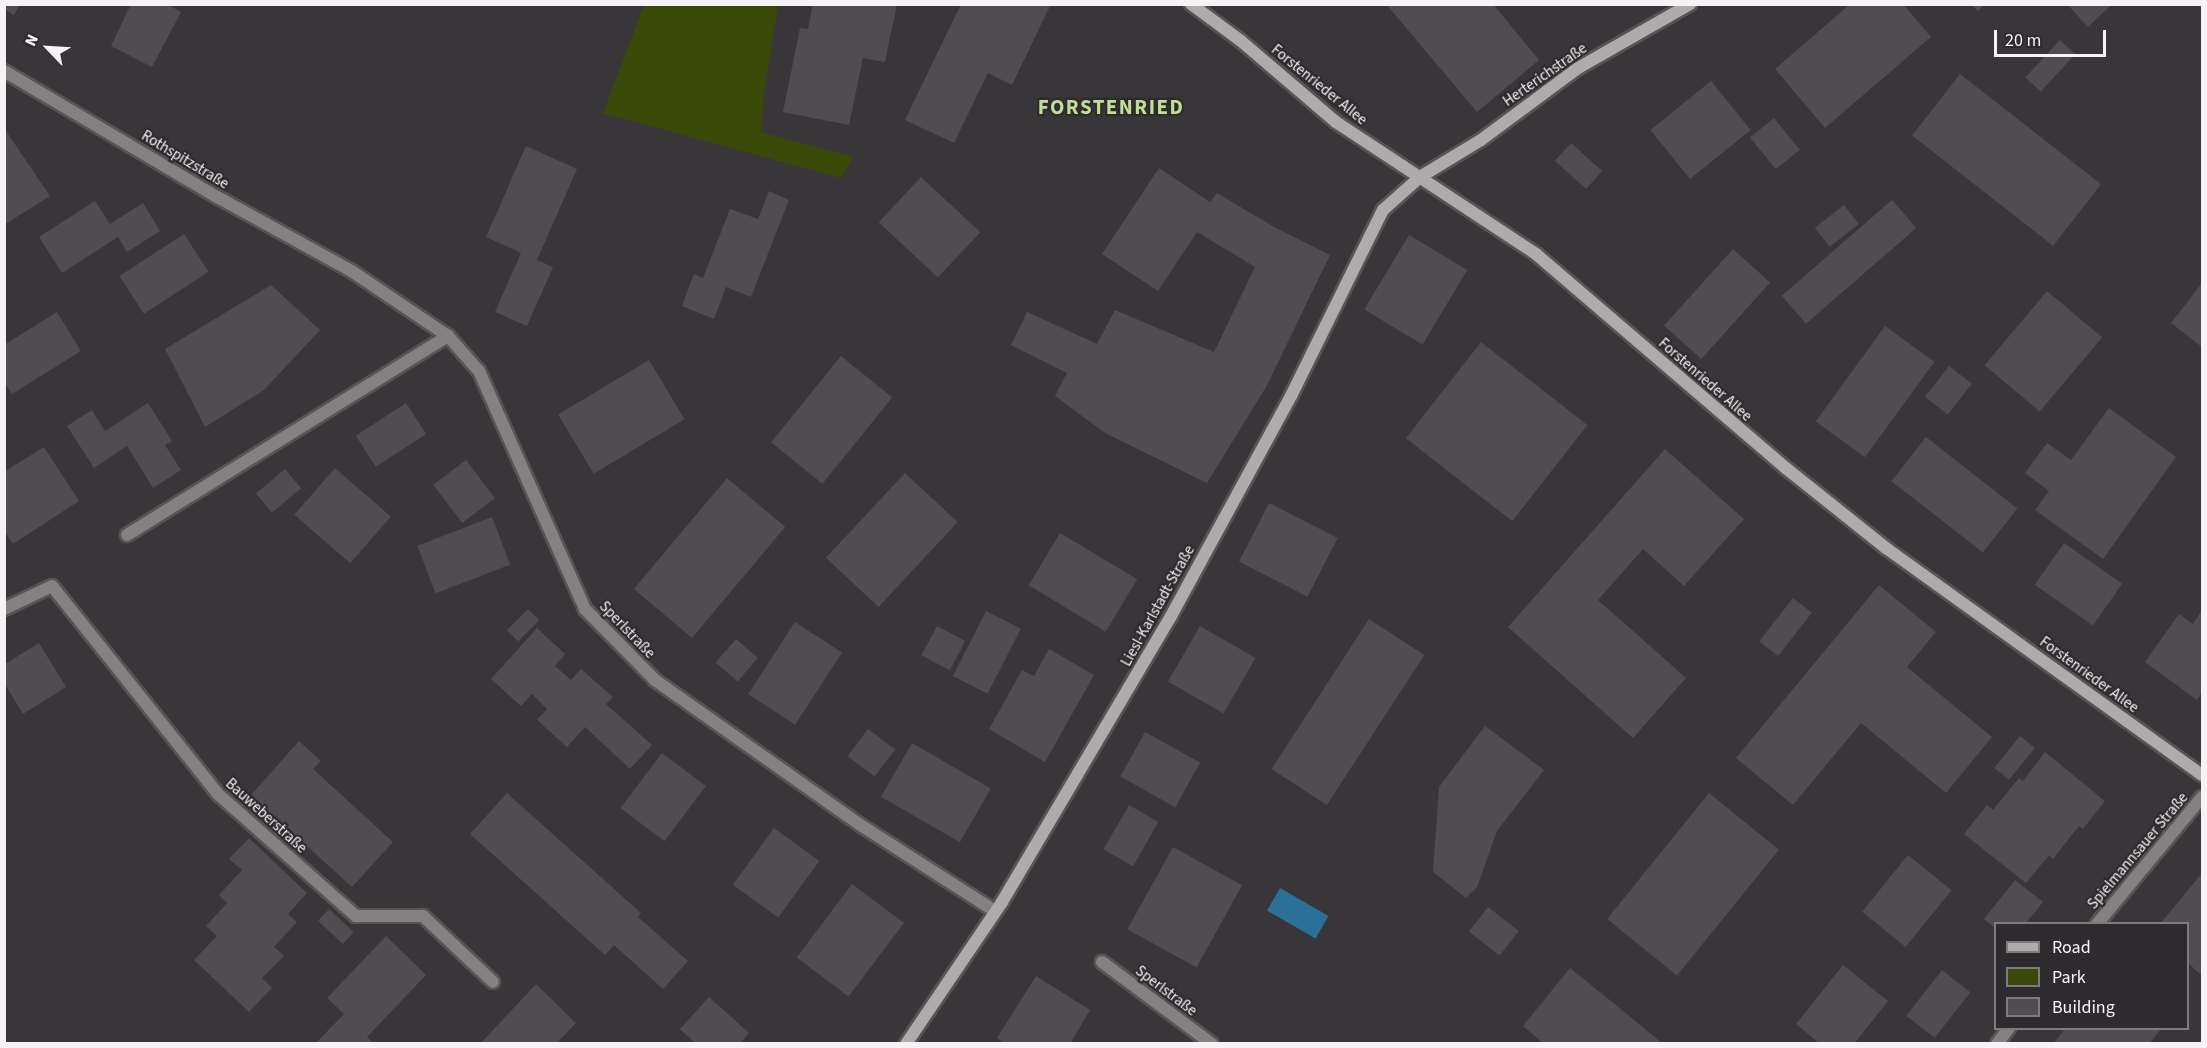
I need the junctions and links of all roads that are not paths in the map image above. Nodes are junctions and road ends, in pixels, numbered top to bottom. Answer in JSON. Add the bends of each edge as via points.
{"nodes":[{"id":1,"x":1191,"y":4,"type":"edge"},
{"id":2,"x":1690,"y":4,"type":"edge"},
{"id":3,"x":4,"y":71,"type":"edge"},
{"id":4,"x":1420,"y":177,"type":"junction"},
{"id":5,"x":353,"y":272,"type":"joint"},
{"id":6,"x":448,"y":336,"type":"junction"},
{"id":7,"x":127,"y":535,"type":"dead end"},
{"id":8,"x":4,"y":609,"type":"edge"},
{"id":9,"x":2202,"y":775,"type":"edge"},
{"id":10,"x":2202,"y":797,"type":"edge"},
{"id":11,"x":995,"y":912,"type":"junction"},
{"id":12,"x":2099,"y":922,"type":"edge"},
{"id":13,"x":1101,"y":962,"type":"dead end"},
{"id":14,"x":493,"y":982,"type":"dead end"},
{"id":15,"x":2008,"y":1030,"type":"edge"},
{"id":16,"x":906,"y":1044,"type":"edge"},
{"id":17,"x":1212,"y":1044,"type":"edge"},
{"id":18,"x":1997,"y":1044,"type":"edge"}],
"edges":[{"from":1,"to":4,"type":"main road","name":"Forstenrieder Allee","via":[[1336,122]]},
{"from":2,"to":4,"type":"main road","name":"Herterichstraße","via":[[1578,68],[1481,140]]},
{"from":3,"to":5,"type":"street","name":"Rothspitzstraße"},
{"from":4,"to":9,"type":"main road","name":"Forstenrieder Allee","via":[[1536,255],[1886,548]]},
{"from":4,"to":11,"type":"main road","name":"Liesl-Karlstadt-Straße","via":[[1383,210],[1291,396],[1172,615]]},
{"from":5,"to":6,"type":"street","name":"Sperlstraße"},
{"from":6,"to":7,"type":"street"},
{"from":6,"to":11,"type":"street","name":"Sperlstraße","via":[[479,371],[585,609],[655,680],[862,826]]},
{"from":8,"to":14,"type":"street","name":"Bauweberstraße","via":[[52,586],[218,794],[356,916],[423,916]]},
{"from":10,"to":12,"type":"street","name":"Spielmannsauer Straße"},
{"from":11,"to":16,"type":"main road","name":"Liesl-Karlstadt-Straße"},
{"from":13,"to":17,"type":"street","name":"Sperlstraße"},
{"from":15,"to":18,"type":"street"}]}
